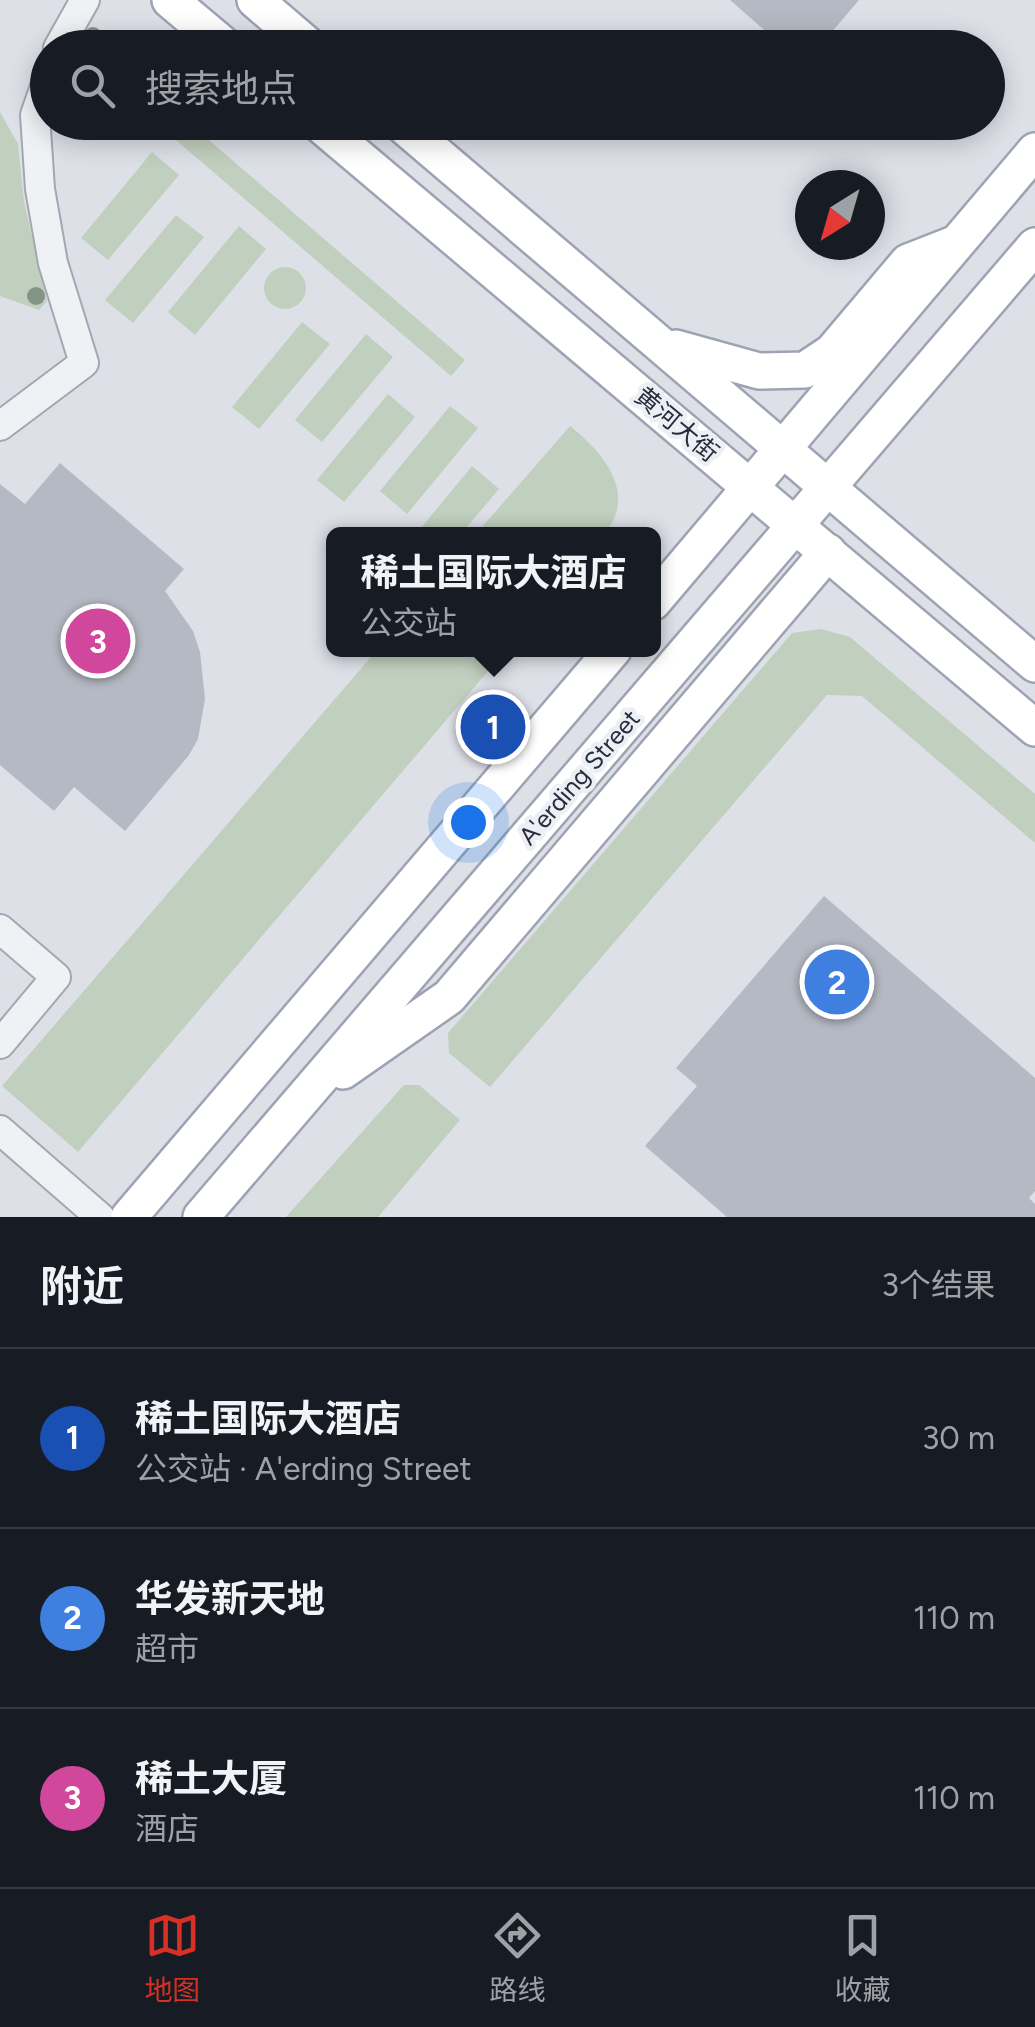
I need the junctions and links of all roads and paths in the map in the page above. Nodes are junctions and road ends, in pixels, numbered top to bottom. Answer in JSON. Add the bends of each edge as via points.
{"nodes":[{"id":1,"x":85,"y":0,"type":"edge"},
{"id":2,"x":170,"y":0,"type":"edge"},
{"id":3,"x":255,"y":0,"type":"edge"},
{"id":4,"x":68,"y":30,"type":"edge"},
{"id":5,"x":206,"y":30,"type":"edge"},
{"id":6,"x":290,"y":30,"type":"edge"},
{"id":7,"x":37,"y":140,"type":"edge"},
{"id":8,"x":338,"y":140,"type":"edge"},
{"id":9,"x":421,"y":140,"type":"edge"},
{"id":10,"x":1035,"y":152,"type":"edge"},
{"id":11,"x":955,"y":244,"type":"junction"},
{"id":12,"x":1035,"y":246,"type":"edge"},
{"id":13,"x":659,"y":343,"type":"junction"},
{"id":14,"x":0,"y":426,"type":"edge"},
{"id":15,"x":784,"y":449,"type":"junction"},
{"id":16,"x":752,"y":486,"type":"junction"},
{"id":17,"x":829,"y":487,"type":"junction"},
{"id":18,"x":796,"y":524,"type":"junction"},
{"id":19,"x":828,"y":552,"type":"junction"},
{"id":20,"x":661,"y":593,"type":"edge"},
{"id":21,"x":606,"y":657,"type":"edge"},
{"id":22,"x":1035,"y":664,"type":"edge"},
{"id":23,"x":1035,"y":728,"type":"edge"},
{"id":24,"x":0,"y":929,"type":"edge"},
{"id":25,"x":0,"y":1044,"type":"edge"},
{"id":26,"x":301,"y":1100,"type":"junction"},
{"id":27,"x":0,"y":1130,"type":"edge"},
{"id":28,"x":100,"y":1217,"type":"edge"},
{"id":29,"x":130,"y":1217,"type":"edge"},
{"id":30,"x":201,"y":1217,"type":"edge"}],
"edges":[{"from":1,"to":4,"type":"street"},
{"from":2,"to":5,"type":"main road"},
{"from":3,"to":6,"type":"main road"},
{"from":7,"to":14,"type":"street","via":[[53,263],[84,363]]},
{"from":8,"to":16,"type":"main road","name":"黄河大街"},
{"from":9,"to":13,"type":"main road","name":"黄河大街"},
{"from":10,"to":11,"type":"main road"},
{"from":11,"to":13,"type":"main road","via":[[908,262],[832,352],[804,370],[774,374]]},
{"from":11,"to":15,"type":"main road"},
{"from":12,"to":17,"type":"main road","name":"A'erding Street"},
{"from":13,"to":15,"type":"main road","name":"黄河大街"},
{"from":15,"to":16,"type":"main road"},
{"from":15,"to":17,"type":"main road","name":"黄河大街"},
{"from":16,"to":18,"type":"main road","name":"黄河大街"},
{"from":16,"to":20,"type":"main road"},
{"from":17,"to":18,"type":"main road","name":"A'erding Street"},
{"from":17,"to":22,"type":"main road","name":"黄河大街"},
{"from":18,"to":19,"type":"main road","name":"黄河大街"},
{"from":18,"to":26,"type":"main road","name":"A'erding Street"},
{"from":19,"to":23,"type":"main road","name":"黄河大街"},
{"from":19,"to":26,"type":"main road","via":[[449,997]]},
{"from":21,"to":29,"type":"main road"},
{"from":24,"to":25,"type":"street","via":[[56,978]]},
{"from":26,"to":30,"type":"main road","name":"A'erding Street"},
{"from":27,"to":28,"type":"street"}]}
